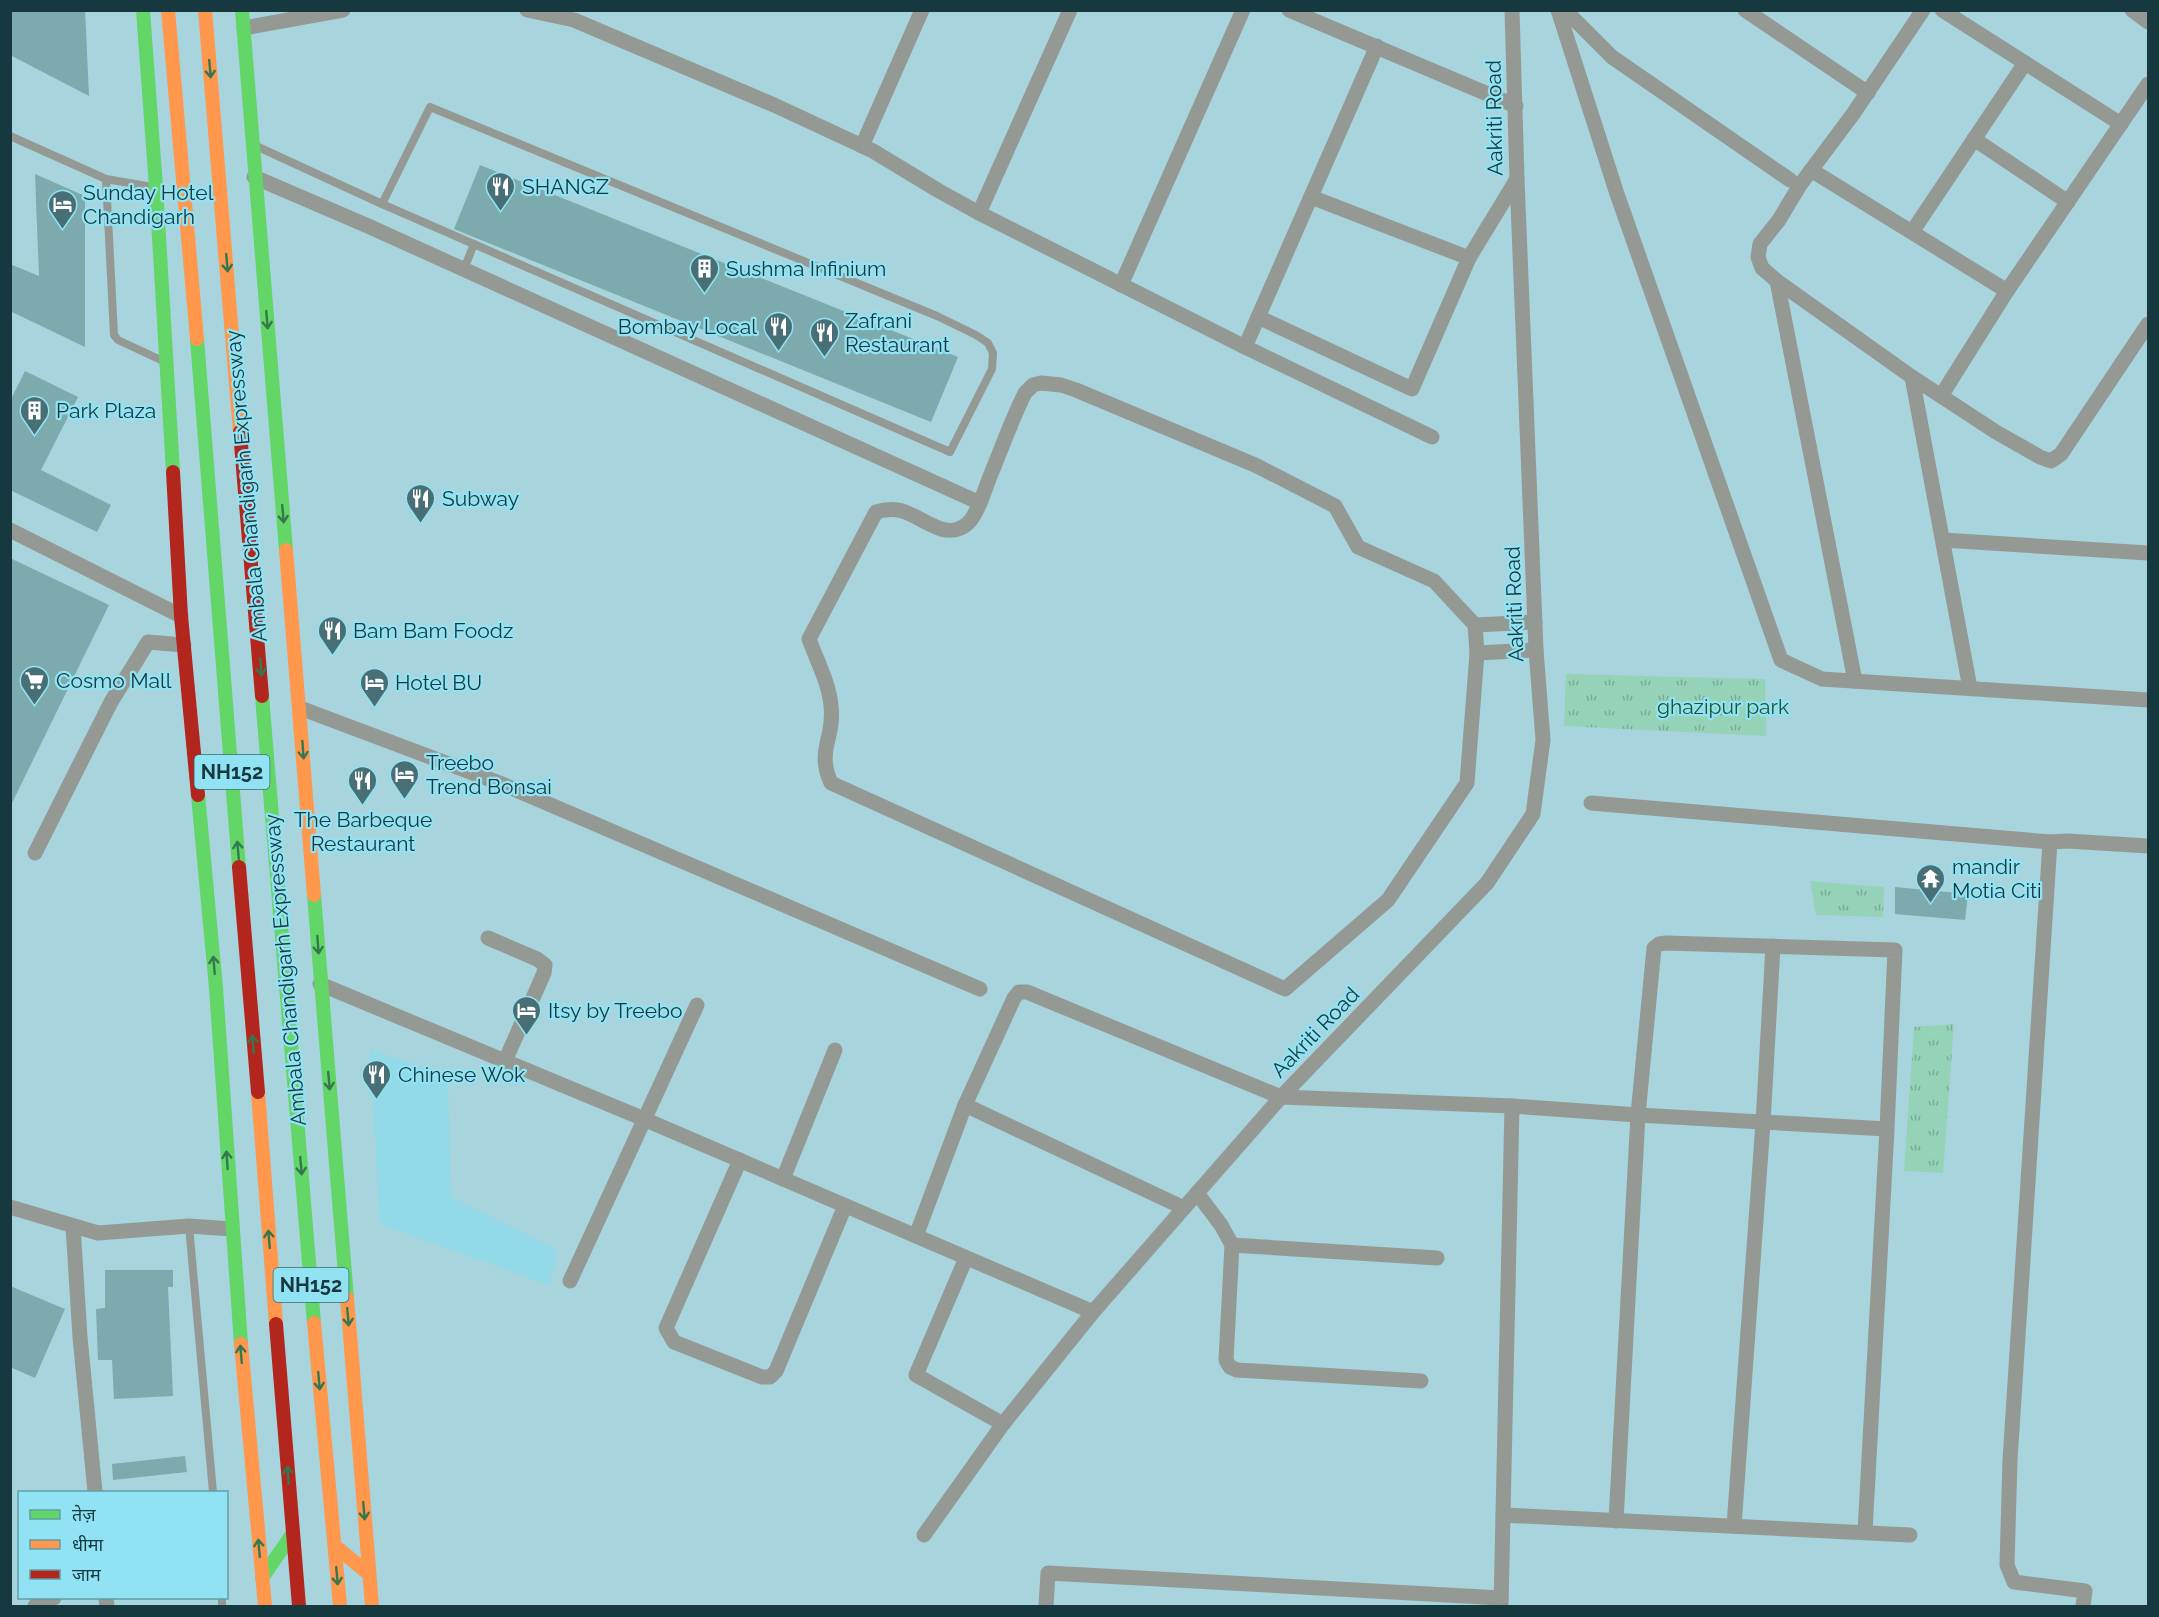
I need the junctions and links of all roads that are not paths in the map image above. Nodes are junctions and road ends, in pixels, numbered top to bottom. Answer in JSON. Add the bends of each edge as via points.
{"nodes":[{"id":1,"x":143,"y":10,"type":"edge"},
{"id":2,"x":168,"y":10,"type":"edge"},
{"id":3,"x":205,"y":10,"type":"edge"},
{"id":4,"x":242,"y":10,"type":"edge"},
{"id":5,"x":343,"y":10,"type":"edge"},
{"id":6,"x":527,"y":10,"type":"edge"},
{"id":7,"x":922,"y":10,"type":"edge"},
{"id":8,"x":1070,"y":10,"type":"edge"},
{"id":9,"x":1243,"y":10,"type":"edge"},
{"id":10,"x":1289,"y":10,"type":"edge"},
{"id":11,"x":1512,"y":10,"type":"edge"},
{"id":12,"x":1558,"y":10,"type":"edge"},
{"id":13,"x":1565,"y":10,"type":"edge"},
{"id":14,"x":1745,"y":10,"type":"edge"},
{"id":15,"x":1923,"y":10,"type":"edge"},
{"id":16,"x":1942,"y":10,"type":"edge"},
{"id":17,"x":2132,"y":10,"type":"edge"},
{"id":18,"x":576,"y":15,"type":"edge"},
{"id":19,"x":2148,"y":22,"type":"edge"},
{"id":20,"x":244,"y":28,"type":"junction"},
{"id":21,"x":1377,"y":46,"type":"junction"},
{"id":22,"x":2025,"y":63,"type":"junction"},
{"id":23,"x":2148,"y":84,"type":"edge"},
{"id":24,"x":1868,"y":93,"type":"junction"},
{"id":25,"x":1516,"y":106,"type":"junction"},
{"id":26,"x":2121,"y":124,"type":"junction"},
{"id":27,"x":10,"y":136,"type":"edge"},
{"id":28,"x":1974,"y":140,"type":"junction"},
{"id":29,"x":252,"y":144,"type":"junction"},
{"id":30,"x":862,"y":146,"type":"junction"},
{"id":31,"x":1811,"y":170,"type":"junction"},
{"id":32,"x":254,"y":177,"type":"junction"},
{"id":33,"x":106,"y":179,"type":"junction"},
{"id":34,"x":1517,"y":179,"type":"junction"},
{"id":35,"x":1790,"y":180,"type":"dead end"},
{"id":36,"x":156,"y":187,"type":"junction"},
{"id":37,"x":1311,"y":197,"type":"junction"},
{"id":38,"x":2068,"y":202,"type":"junction"},
{"id":39,"x":382,"y":204,"type":"junction"},
{"id":40,"x":978,"y":213,"type":"junction"},
{"id":41,"x":1912,"y":232,"type":"junction"},
{"id":42,"x":474,"y":244,"type":"junction"},
{"id":43,"x":1469,"y":258,"type":"junction"},
{"id":44,"x":464,"y":269,"type":"junction"},
{"id":45,"x":1777,"y":281,"type":"junction"},
{"id":46,"x":1121,"y":285,"type":"junction"},
{"id":47,"x":2007,"y":291,"type":"junction"},
{"id":48,"x":1258,"y":317,"type":"junction"},
{"id":49,"x":2148,"y":324,"type":"edge"},
{"id":50,"x":1245,"y":347,"type":"junction"},
{"id":51,"x":165,"y":362,"type":"junction"},
{"id":52,"x":1912,"y":378,"type":"junction"},
{"id":53,"x":1941,"y":396,"type":"junction"},
{"id":54,"x":1432,"y":436,"type":"dead end"},
{"id":55,"x":980,"y":503,"type":"junction"},
{"id":56,"x":10,"y":530,"type":"edge"},
{"id":57,"x":1943,"y":540,"type":"junction"},
{"id":58,"x":2148,"y":553,"type":"edge"},
{"id":59,"x":181,"y":616,"type":"junction"},
{"id":60,"x":1535,"y":622,"type":"junction"},
{"id":61,"x":1475,"y":625,"type":"junction"},
{"id":62,"x":184,"y":645,"type":"junction"},
{"id":63,"x":1536,"y":650,"type":"junction"},
{"id":64,"x":1478,"y":653,"type":"junction"},
{"id":65,"x":1855,"y":681,"type":"junction"},
{"id":66,"x":1970,"y":688,"type":"junction"},
{"id":67,"x":2148,"y":700,"type":"edge"},
{"id":68,"x":300,"y":708,"type":"junction"},
{"id":69,"x":1591,"y":803,"type":"dead end"},
{"id":70,"x":2050,"y":842,"type":"junction"},
{"id":71,"x":2148,"y":846,"type":"edge"},
{"id":72,"x":36,"y":853,"type":"dead end"},
{"id":73,"x":488,"y":938,"type":"dead end"},
{"id":74,"x":1773,"y":946,"type":"junction"},
{"id":75,"x":320,"y":984,"type":"junction"},
{"id":76,"x":980,"y":989,"type":"dead end"},
{"id":77,"x":697,"y":1005,"type":"dead end"},
{"id":78,"x":835,"y":1050,"type":"dead end"},
{"id":79,"x":505,"y":1061,"type":"junction"},
{"id":80,"x":1281,"y":1097,"type":"junction"},
{"id":81,"x":965,"y":1105,"type":"junction"},
{"id":82,"x":1512,"y":1106,"type":"junction"},
{"id":83,"x":1638,"y":1115,"type":"junction"},
{"id":84,"x":645,"y":1119,"type":"junction"},
{"id":85,"x":1763,"y":1123,"type":"junction"},
{"id":86,"x":1887,"y":1130,"type":"junction"},
{"id":87,"x":740,"y":1160,"type":"junction"},
{"id":88,"x":783,"y":1179,"type":"junction"},
{"id":89,"x":1197,"y":1193,"type":"junction"},
{"id":90,"x":845,"y":1206,"type":"junction"},
{"id":91,"x":10,"y":1207,"type":"edge"},
{"id":92,"x":1184,"y":1208,"type":"junction"},
{"id":93,"x":73,"y":1226,"type":"junction"},
{"id":94,"x":189,"y":1226,"type":"junction"},
{"id":95,"x":232,"y":1229,"type":"junction"},
{"id":96,"x":916,"y":1236,"type":"junction"},
{"id":97,"x":1232,"y":1245,"type":"junction"},
{"id":98,"x":966,"y":1258,"type":"junction"},
{"id":99,"x":1437,"y":1258,"type":"dead end"},
{"id":100,"x":570,"y":1281,"type":"dead end"},
{"id":101,"x":1093,"y":1312,"type":"junction"},
{"id":102,"x":1421,"y":1381,"type":"dead end"},
{"id":103,"x":1003,"y":1424,"type":"junction"},
{"id":104,"x":95,"y":1491,"type":"edge"},
{"id":105,"x":213,"y":1491,"type":"edge"},
{"id":106,"x":1503,"y":1515,"type":"junction"},
{"id":107,"x":1616,"y":1521,"type":"junction"},
{"id":108,"x":1734,"y":1526,"type":"junction"},
{"id":109,"x":1865,"y":1532,"type":"junction"},
{"id":110,"x":293,"y":1533,"type":"junction"},
{"id":111,"x":924,"y":1535,"type":"dead end"},
{"id":112,"x":1910,"y":1535,"type":"dead end"},
{"id":113,"x":335,"y":1546,"type":"junction"},
{"id":114,"x":369,"y":1574,"type":"junction"},
{"id":115,"x":262,"y":1578,"type":"junction"},
{"id":116,"x":49,"y":1599,"type":"edge"},
{"id":117,"x":1501,"y":1602,"type":"edge"},
{"id":118,"x":35,"y":1606,"type":"edge"},
{"id":119,"x":266,"y":1606,"type":"edge"},
{"id":120,"x":299,"y":1606,"type":"edge"},
{"id":121,"x":340,"y":1606,"type":"edge"},
{"id":122,"x":372,"y":1606,"type":"edge"},
{"id":123,"x":1046,"y":1606,"type":"edge"},
{"id":124,"x":2083,"y":1606,"type":"edge"}],
"edges":[{"from":1,"to":36,"type":"main road"},
{"from":110,"to":2,"type":"main road","name":"Ambala Chandigarh Expressway","number":"NH152","one_way":true},
{"from":3,"to":113,"type":"main road","name":"Ambala Chandigarh Expressway","number":"NH152","one_way":true},
{"from":4,"to":20,"type":"main road"},
{"from":5,"to":20,"type":"street"},
{"from":6,"to":18,"type":"street"},
{"from":7,"to":30,"type":"street"},
{"from":8,"to":40,"type":"street"},
{"from":9,"to":46,"type":"street"},
{"from":10,"to":21,"type":"street"},
{"from":11,"to":25,"type":"street","name":"Aakriti Road"},
{"from":12,"to":65,"type":"street","via":[[1617,194],[1781,660],[1822,679]]},
{"from":13,"to":35,"type":"street","via":[[1612,57]]},
{"from":14,"to":24,"type":"street"},
{"from":15,"to":24,"type":"street"},
{"from":16,"to":22,"type":"street"},
{"from":17,"to":19,"type":"street"},
{"from":18,"to":30,"type":"street"},
{"from":20,"to":29,"type":"main road"},
{"from":21,"to":25,"type":"street"},
{"from":21,"to":37,"type":"street"},
{"from":22,"to":26,"type":"street"},
{"from":22,"to":28,"type":"street"},
{"from":23,"to":26,"type":"street"},
{"from":24,"to":31,"type":"street"},
{"from":25,"to":34,"type":"street","name":"Aakriti Road"},
{"from":26,"to":38,"type":"street"},
{"from":27,"to":33,"type":"lane"},
{"from":28,"to":38,"type":"street"},
{"from":28,"to":41,"type":"street"},
{"from":29,"to":32,"type":"main road"},
{"from":29,"to":39,"type":"lane"},
{"from":30,"to":40,"type":"street"},
{"from":31,"to":41,"type":"street"},
{"from":31,"to":45,"type":"street","via":[[1760,244],[1758,258],[1762,268]]},
{"from":32,"to":44,"type":"street"},
{"from":32,"to":68,"type":"main road","one_way":true},
{"from":33,"to":36,"type":"lane"},
{"from":33,"to":51,"type":"lane","via":[[114,335]]},
{"from":34,"to":43,"type":"street"},
{"from":34,"to":60,"type":"street","name":"Aakriti Road"},
{"from":36,"to":51,"type":"main road"},
{"from":37,"to":43,"type":"street"},
{"from":37,"to":48,"type":"street"},
{"from":38,"to":47,"type":"street"},
{"from":39,"to":42,"type":"lane"},
{"from":39,"to":42,"type":"lane","via":[[430,107],[967,330],[988,343],[993,353],[992,369],[950,452]]},
{"from":40,"to":46,"type":"street"},
{"from":41,"to":47,"type":"street"},
{"from":42,"to":44,"type":"lane"},
{"from":43,"to":48,"type":"street","via":[[1412,389]]},
{"from":44,"to":55,"type":"street"},
{"from":45,"to":52,"type":"street"},
{"from":45,"to":65,"type":"street"},
{"from":46,"to":50,"type":"street"},
{"from":47,"to":53,"type":"street"},
{"from":48,"to":50,"type":"street"},
{"from":49,"to":53,"type":"street","via":[[2061,454],[2051,461]]},
{"from":50,"to":54,"type":"street"},
{"from":51,"to":59,"type":"main road"},
{"from":52,"to":53,"type":"street"},
{"from":52,"to":57,"type":"street"},
{"from":55,"to":61,"type":"street","via":[[1025,393],[1041,383],[1061,385],[1255,465],[1335,506],[1358,547],[1434,581]]},
{"from":55,"to":64,"type":"street","via":[[970,522],[949,531],[901,509],[876,512],[809,639],[832,706],[824,768],[831,783],[1285,989],[1388,900],[1467,783]]},
{"from":56,"to":59,"type":"street"},
{"from":57,"to":58,"type":"street"},
{"from":57,"to":66,"type":"street"},
{"from":59,"to":62,"type":"main road"},
{"from":60,"to":61,"type":"street"},
{"from":60,"to":63,"type":"street","name":"Aakriti Road"},
{"from":61,"to":64,"type":"street"},
{"from":62,"to":72,"type":"street","via":[[148,642],[111,702]]},
{"from":95,"to":62,"type":"main road","one_way":true,"via":[[216,988]]},
{"from":63,"to":64,"type":"street"},
{"from":63,"to":80,"type":"street","name":"Aakriti Road","via":[[1543,740],[1533,814],[1487,883]]},
{"from":65,"to":66,"type":"street"},
{"from":66,"to":67,"type":"street"},
{"from":68,"to":75,"type":"main road","one_way":true},
{"from":68,"to":76,"type":"street","via":[[502,784]]},
{"from":69,"to":70,"type":"street"},
{"from":70,"to":71,"type":"street"},
{"from":70,"to":124,"type":"street","via":[[2010,1460],[2007,1565],[2014,1582],[2085,1591]]},
{"from":73,"to":79,"type":"street","via":[[545,965]]},
{"from":74,"to":83,"type":"street","via":[[1666,943],[1654,948]]},
{"from":74,"to":85,"type":"street"},
{"from":74,"to":86,"type":"street","via":[[1895,950]]},
{"from":75,"to":79,"type":"street"},
{"from":75,"to":114,"type":"main road","one_way":true},
{"from":77,"to":84,"type":"street"},
{"from":78,"to":88,"type":"street"},
{"from":79,"to":84,"type":"street"},
{"from":80,"to":81,"type":"street","via":[[1019,992]]},
{"from":80,"to":82,"type":"street"},
{"from":80,"to":89,"type":"street","name":"Aakriti Road"},
{"from":81,"to":92,"type":"street"},
{"from":81,"to":96,"type":"street"},
{"from":82,"to":83,"type":"street"},
{"from":82,"to":106,"type":"street"},
{"from":83,"to":85,"type":"street"},
{"from":83,"to":107,"type":"street"},
{"from":84,"to":87,"type":"street"},
{"from":84,"to":100,"type":"street"},
{"from":85,"to":86,"type":"street"},
{"from":85,"to":108,"type":"street"},
{"from":86,"to":109,"type":"street"},
{"from":87,"to":88,"type":"street"},
{"from":87,"to":90,"type":"street","via":[[666,1328],[674,1342],[770,1377],[776,1371]]},
{"from":88,"to":90,"type":"street"},
{"from":89,"to":92,"type":"street","name":"Aakriti Road"},
{"from":89,"to":97,"type":"street"},
{"from":90,"to":96,"type":"street"},
{"from":91,"to":93,"type":"street"},
{"from":92,"to":101,"type":"street","name":"Aakriti Road"},
{"from":93,"to":94,"type":"street","via":[[98,1233]]},
{"from":93,"to":104,"type":"street"},
{"from":94,"to":95,"type":"street"},
{"from":94,"to":105,"type":"lane"},
{"from":115,"to":95,"type":"main road","one_way":true},
{"from":96,"to":98,"type":"street"},
{"from":97,"to":99,"type":"street"},
{"from":97,"to":102,"type":"street","via":[[1226,1360],[1230,1367]]},
{"from":98,"to":101,"type":"street"},
{"from":98,"to":103,"type":"street","via":[[916,1375]]},
{"from":101,"to":103,"type":"street","name":"Aakriti Road"},
{"from":103,"to":111,"type":"street","name":"Aakriti Road"},
{"from":106,"to":107,"type":"street"},
{"from":106,"to":117,"type":"street"},
{"from":107,"to":108,"type":"street"},
{"from":108,"to":109,"type":"street"},
{"from":109,"to":112,"type":"street"},
{"from":110,"to":115,"type":"main road"},
{"from":110,"to":120,"type":"main road","name":"Ambala Chandigarh Expressway","number":"NH152"},
{"from":113,"to":114,"type":"main road"},
{"from":113,"to":121,"type":"main road","name":"Ambala Chandigarh Expressway","number":"NH152","one_way":true},
{"from":114,"to":122,"type":"main road"},
{"from":115,"to":119,"type":"main road"},
{"from":116,"to":118,"type":"street"},
{"from":117,"to":123,"type":"street","via":[[1048,1573]]}]}
